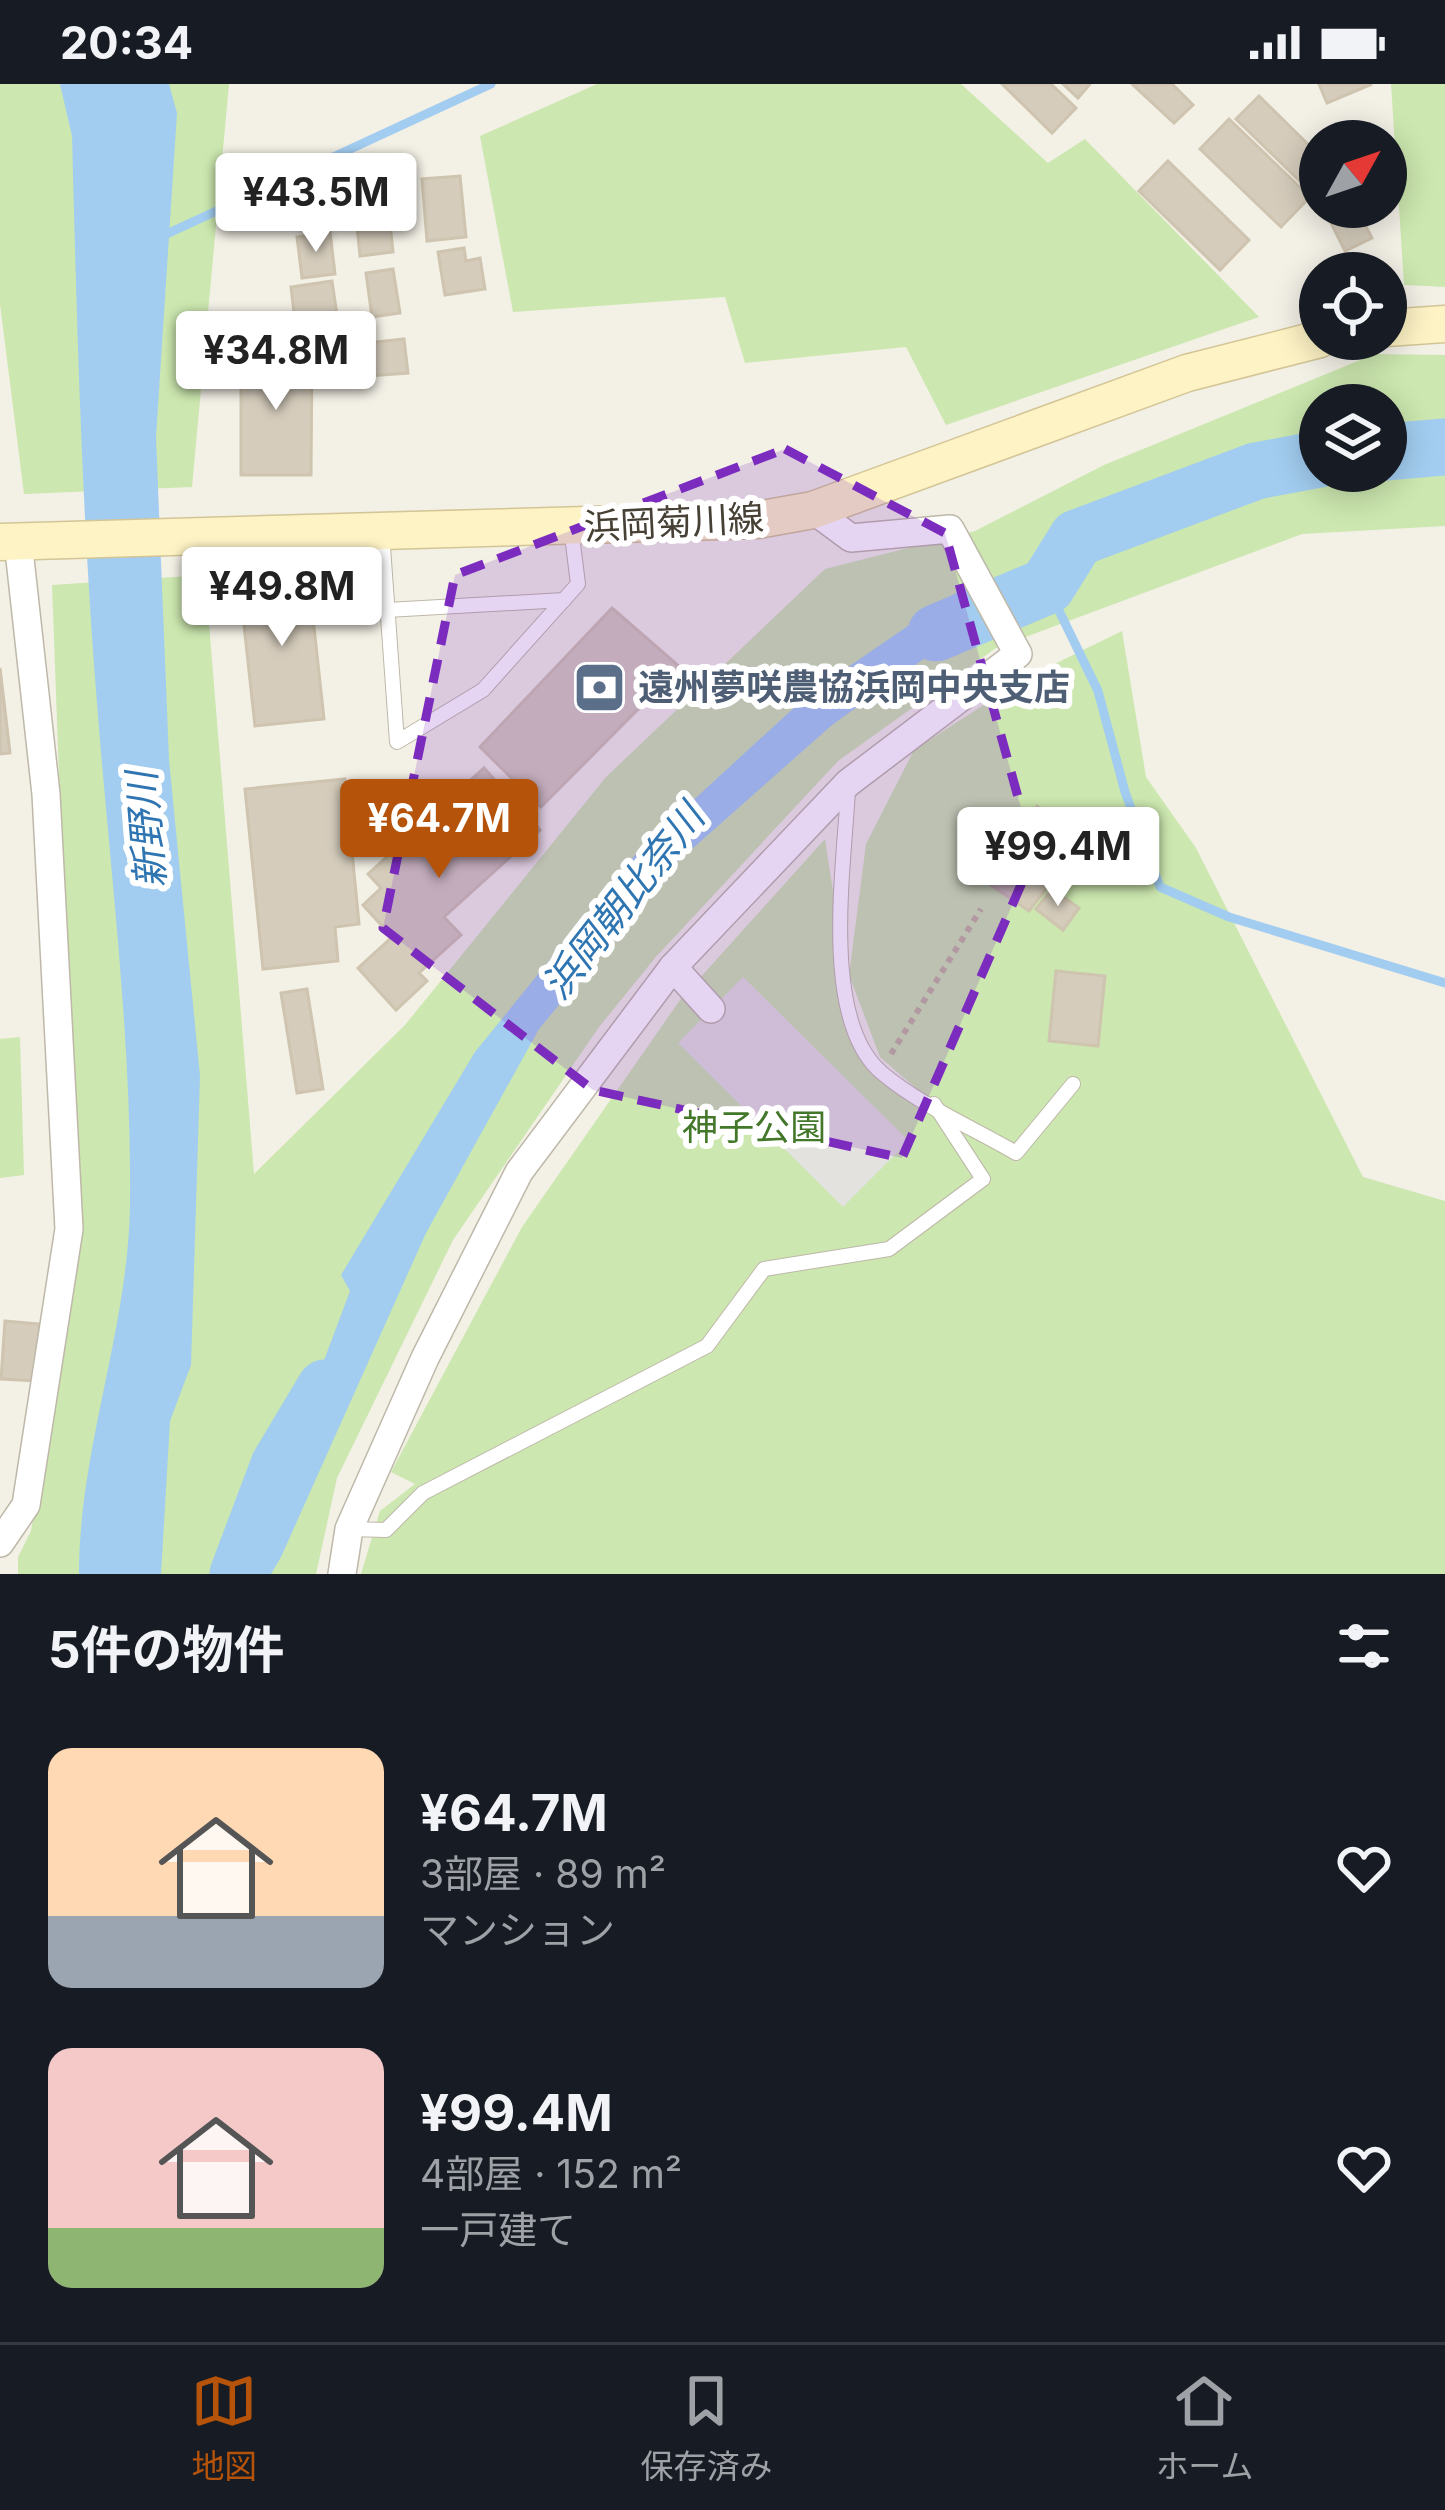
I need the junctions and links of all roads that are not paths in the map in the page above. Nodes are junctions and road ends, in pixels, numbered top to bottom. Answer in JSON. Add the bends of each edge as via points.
{"nodes":[{"id":1,"x":1445,"y":324,"type":"edge"},
{"id":2,"x":1407,"y":327,"type":"edge"},
{"id":3,"x":1299,"y":344,"type":"edge"},
{"id":4,"x":813,"y":510,"type":"junction"},
{"id":5,"x":571,"y":528,"type":"junction"},
{"id":6,"x":382,"y":533,"type":"junction"},
{"id":7,"x":17,"y":541,"type":"edge"},
{"id":8,"x":564,"y":600,"type":"junction"},
{"id":9,"x":388,"y":610,"type":"junction"},
{"id":10,"x":848,"y":783,"type":"junction"},
{"id":11,"x":673,"y":967,"type":"junction"},
{"id":12,"x":711,"y":1009,"type":"dead end"},
{"id":13,"x":1072,"y":1084,"type":"dead end"},
{"id":14,"x":934,"y":1104,"type":"junction"},
{"id":15,"x":349,"y":1529,"type":"junction"},
{"id":16,"x":0,"y":1543,"type":"edge"},
{"id":17,"x":341,"y":1574,"type":"edge"}],
"edges":[{"from":1,"to":2,"type":"main road"},
{"from":3,"to":4,"type":"main road","name":"浜岡菊川線","via":[[1187,373]]},
{"from":4,"to":5,"type":"main road","name":"浜岡菊川線"},
{"from":4,"to":10,"type":"street","via":[[851,538],[950,529],[1018,654]]},
{"from":5,"to":6,"type":"main road","name":"浜岡菊川線"},
{"from":5,"to":8,"type":"lane","via":[[578,584]]},
{"from":6,"to":7,"type":"main road","name":"浜岡菊川線"},
{"from":6,"to":9,"type":"lane"},
{"from":7,"to":16,"type":"street","via":[[46,794],[69,1229],[26,1505]]},
{"from":8,"to":9,"type":"lane"},
{"from":8,"to":9,"type":"lane","via":[[483,690],[397,742]]},
{"from":10,"to":11,"type":"street"},
{"from":10,"to":14,"type":"lane","via":[[840,963],[855,1035],[880,1072]]},
{"from":11,"to":12,"type":"street"},
{"from":11,"to":15,"type":"street","via":[[519,1172]]},
{"from":13,"to":14,"type":"lane","via":[[1016,1154]]},
{"from":14,"to":15,"type":"lane","via":[[982,1179],[889,1249],[764,1269],[707,1346],[423,1493],[386,1530]]},
{"from":15,"to":17,"type":"street"}]}
